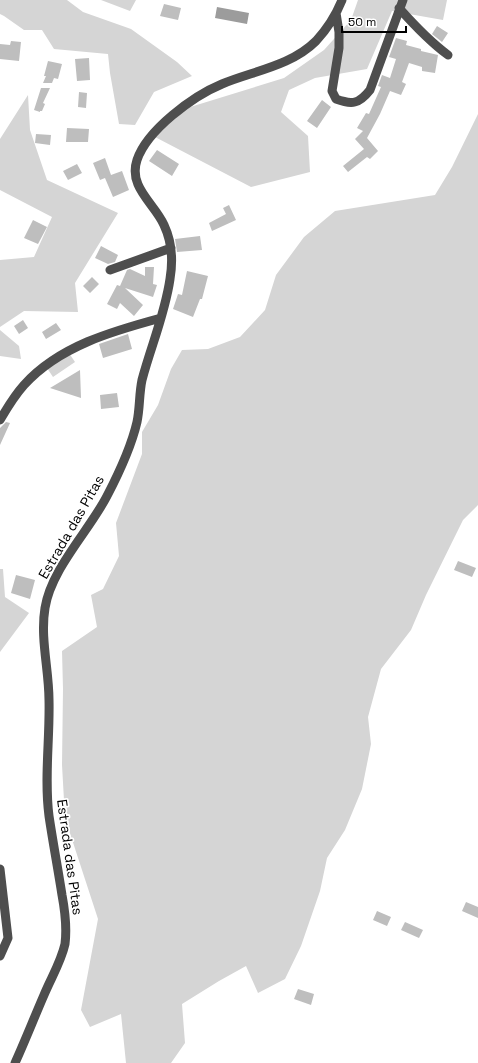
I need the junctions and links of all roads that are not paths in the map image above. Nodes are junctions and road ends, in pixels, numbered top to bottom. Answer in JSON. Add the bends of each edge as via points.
{"nodes":[{"id":1,"x":342,"y":0,"type":"edge"},
{"id":2,"x":401,"y":4,"type":"edge"},
{"id":3,"x":336,"y":13,"type":"junction"},
{"id":4,"x":448,"y":55,"type":"dead end"},
{"id":5,"x":171,"y":248,"type":"junction"},
{"id":6,"x":110,"y":270,"type":"dead end"},
{"id":7,"x":161,"y":318,"type":"junction"},
{"id":8,"x":0,"y":420,"type":"edge"},
{"id":9,"x":0,"y":869,"type":"edge"},
{"id":10,"x":0,"y":956,"type":"edge"},
{"id":11,"x":15,"y":1063,"type":"edge"}],
"edges":[{"from":1,"to":3,"type":"street","name":"Estrada das Pitas"},
{"from":2,"to":3,"type":"street","via":[[370,90],[359,101],[350,103],[336,99],[332,91],[339,48]]},
{"from":2,"to":4,"type":"street","via":[[417,29]]},
{"from":3,"to":5,"type":"street","name":"Estrada das Pitas","via":[[315,42],[303,51],[277,65],[218,86],[176,112],[160,126],[141,149],[135,165],[135,177],[138,186],[164,224]]},
{"from":5,"to":6,"type":"street"},
{"from":5,"to":7,"type":"street","name":"Estrada das Pitas","via":[[170,280]]},
{"from":7,"to":8,"type":"street","via":[[119,330],[76,347],[55,359],[25,384]]},
{"from":7,"to":11,"type":"street","name":"Estrada das Pitas","via":[[142,380],[137,421],[130,445],[106,498],[56,576],[45,608],[49,699],[47,801],[64,907],[65,935],[62,955]]},
{"from":9,"to":10,"type":"street","via":[[8,938]]}]}
